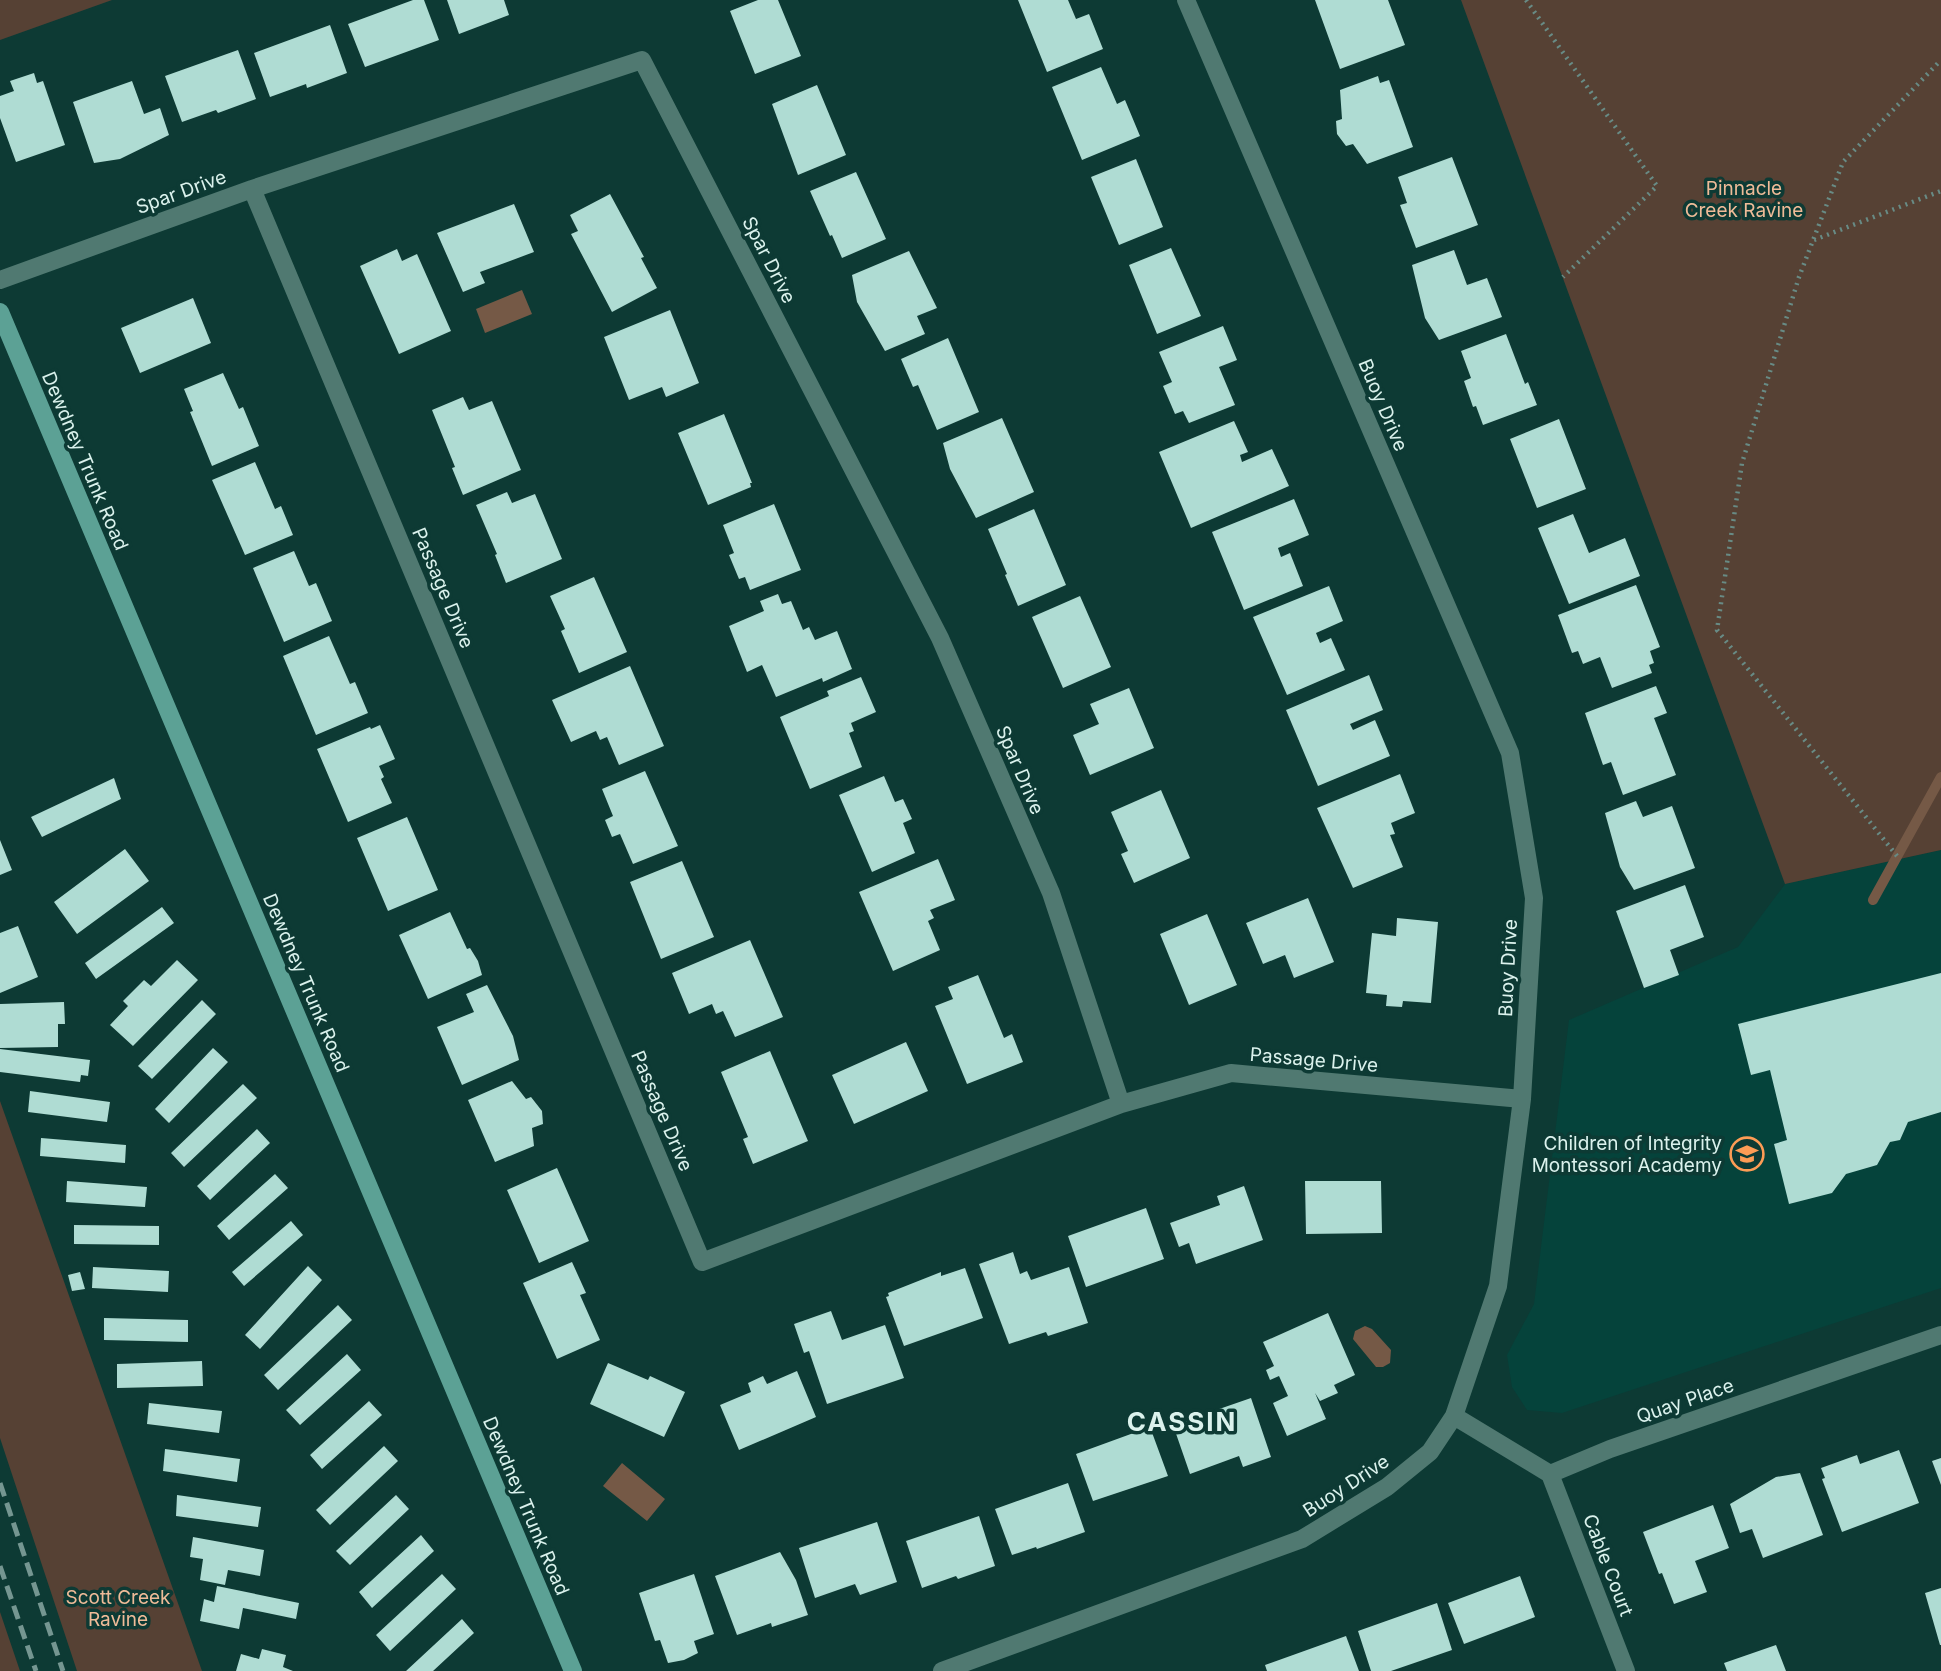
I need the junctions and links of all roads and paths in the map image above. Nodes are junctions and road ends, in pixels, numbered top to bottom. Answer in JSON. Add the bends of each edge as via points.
{"nodes":[{"id":1,"x":1186,"y":0,"type":"edge"},
{"id":2,"x":1526,"y":0,"type":"edge"},
{"id":3,"x":1941,"y":60,"type":"edge"},
{"id":4,"x":252,"y":189,"type":"junction"},
{"id":5,"x":1941,"y":191,"type":"edge"},
{"id":6,"x":1813,"y":240,"type":"junction"},
{"id":7,"x":1563,"y":277,"type":"dead end"},
{"id":8,"x":0,"y":280,"type":"edge"},
{"id":9,"x":0,"y":312,"type":"edge"},
{"id":10,"x":1897,"y":856,"type":"dead end"},
{"id":11,"x":1522,"y":1099,"type":"junction"},
{"id":12,"x":1121,"y":1104,"type":"junction"},
{"id":13,"x":1941,"y":1335,"type":"edge"},
{"id":14,"x":1454,"y":1416,"type":"junction"},
{"id":15,"x":1550,"y":1474,"type":"junction"},
{"id":16,"x":573,"y":1671,"type":"edge"},
{"id":17,"x":942,"y":1671,"type":"edge"},
{"id":18,"x":1626,"y":1671,"type":"edge"}],
"edges":[{"from":1,"to":11,"type":"street","name":"Buoy Drive","via":[[1510,753],[1534,898]]},
{"from":2,"to":7,"type":"path","via":[[1657,186]]},
{"from":3,"to":6,"type":"path","via":[[1843,162]]},
{"from":4,"to":8,"type":"street","name":"Spar Drive"},
{"from":4,"to":12,"type":"street","name":"Spar Drive","via":[[642,60],[940,638],[1051,893]]},
{"from":4,"to":12,"type":"street","name":"Passage Drive","via":[[702,1262]]},
{"from":5,"to":6,"type":"path"},
{"from":6,"to":10,"type":"path","via":[[1742,463],[1717,630]]},
{"from":9,"to":16,"type":"main road","name":"Dewdney Trunk Road"},
{"from":11,"to":12,"type":"street","name":"Passage Drive","via":[[1231,1073]]},
{"from":11,"to":14,"type":"street","name":"Buoy Drive","via":[[1499,1286]]},
{"from":13,"to":15,"type":"street","name":"Quay Place"},
{"from":14,"to":15,"type":"street"},
{"from":14,"to":17,"type":"street","name":"Buoy Drive","via":[[1430,1452],[1388,1487],[1302,1539]]},
{"from":15,"to":18,"type":"street","name":"Cable Court"}]}
